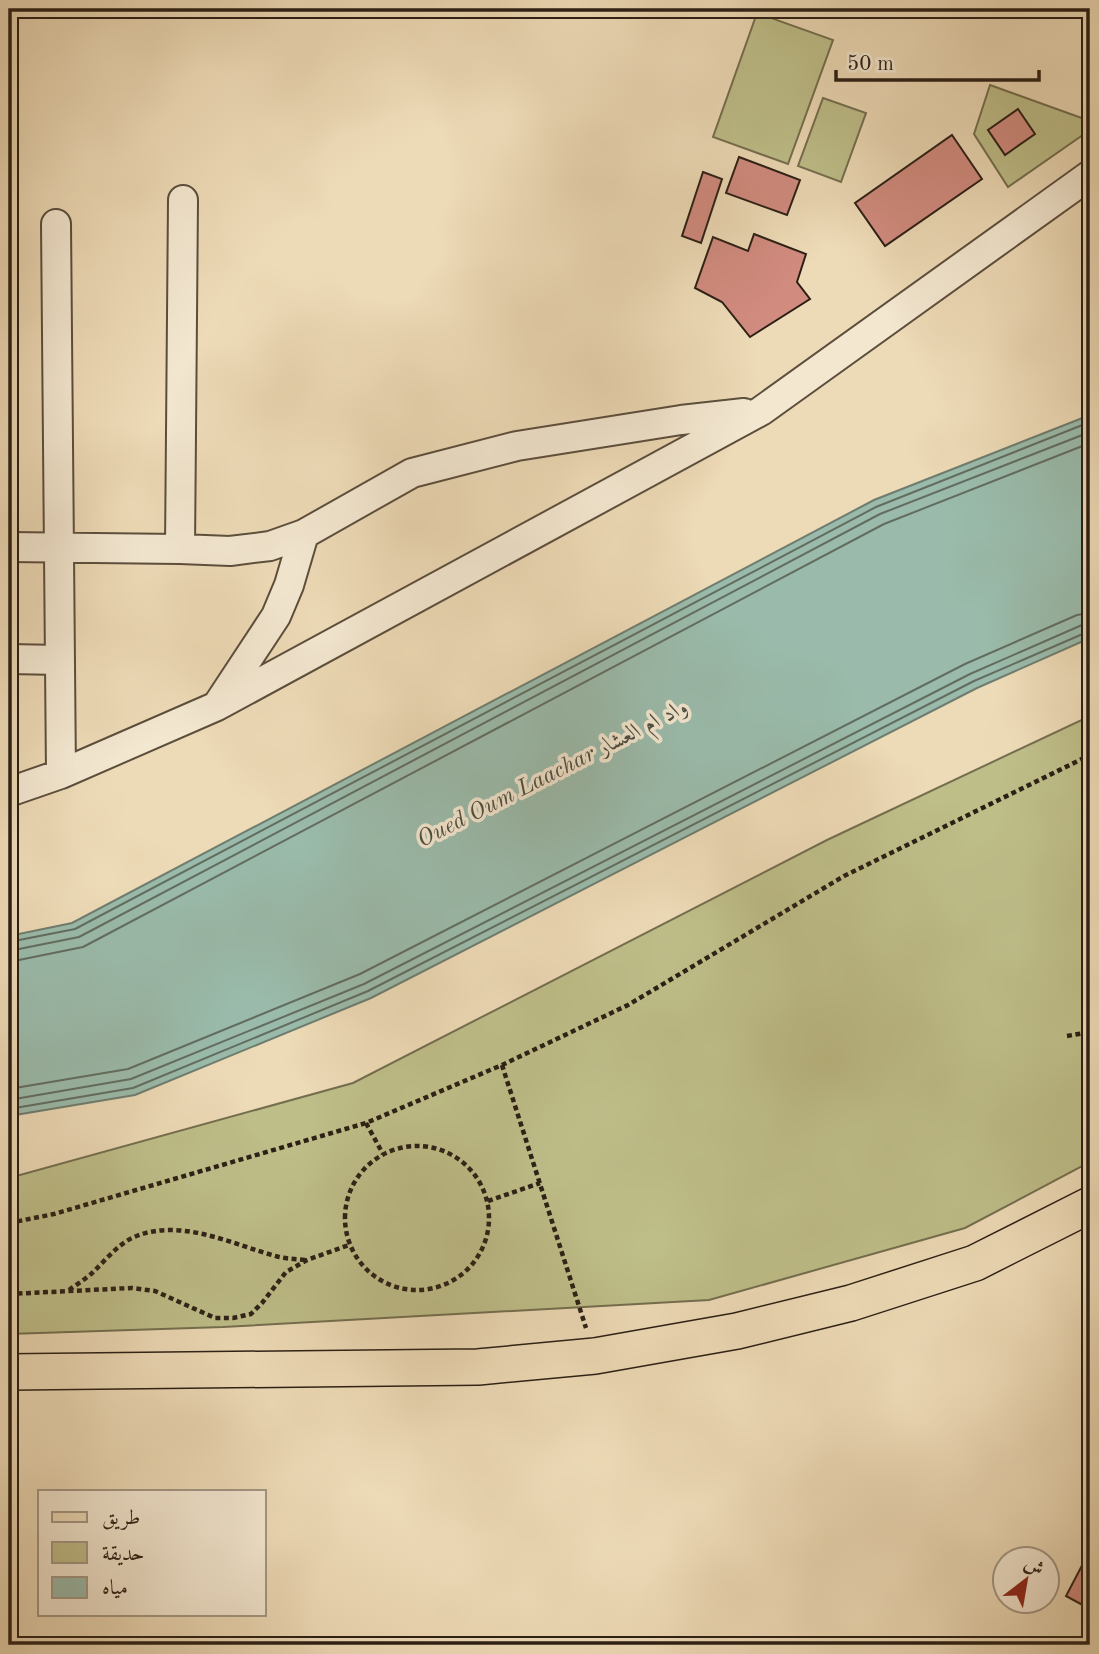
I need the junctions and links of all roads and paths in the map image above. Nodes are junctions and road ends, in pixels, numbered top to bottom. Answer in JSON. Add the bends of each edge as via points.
{"nodes":[{"id":1,"x":1090,"y":175,"type":"edge"},
{"id":2,"x":183,"y":200,"type":"dead end"},
{"id":3,"x":55,"y":224,"type":"dead end"},
{"id":4,"x":761,"y":411,"type":"junction"},
{"id":5,"x":304,"y":534,"type":"junction"},
{"id":6,"x":9,"y":547,"type":"edge"},
{"id":7,"x":59,"y":548,"type":"junction"},
{"id":8,"x":180,"y":550,"type":"junction"},
{"id":9,"x":9,"y":659,"type":"edge"},
{"id":10,"x":60,"y":660,"type":"junction"},
{"id":11,"x":217,"y":706,"type":"junction"},
{"id":12,"x":1090,"y":755,"type":"edge"},
{"id":13,"x":61,"y":774,"type":"junction"},
{"id":14,"x":9,"y":792,"type":"edge"},
{"id":15,"x":1090,"y":1032,"type":"edge"},
{"id":16,"x":1067,"y":1035,"type":"dead end"},
{"id":17,"x":502,"y":1065,"type":"junction"},
{"id":18,"x":366,"y":1123,"type":"junction"},
{"id":19,"x":383,"y":1154,"type":"junction"},
{"id":20,"x":540,"y":1183,"type":"junction"},
{"id":21,"x":488,"y":1200,"type":"junction"},
{"id":22,"x":1090,"y":1205,"type":"edge"},
{"id":23,"x":9,"y":1223,"type":"edge"},
{"id":24,"x":349,"y":1245,"type":"junction"},
{"id":25,"x":307,"y":1260,"type":"junction"},
{"id":26,"x":67,"y":1291,"type":"junction"},
{"id":27,"x":9,"y":1294,"type":"edge"},
{"id":28,"x":595,"y":1356,"type":"junction"},
{"id":29,"x":9,"y":1372,"type":"edge"}],
"edges":[{"from":1,"to":4,"type":"street"},
{"from":2,"to":8,"type":"street"},
{"from":3,"to":7,"type":"street"},
{"from":4,"to":5,"type":"street","via":[[517,446],[412,473]]},
{"from":4,"to":11,"type":"street"},
{"from":5,"to":8,"type":"street","via":[[270,546]]},
{"from":5,"to":11,"type":"street","via":[[276,616]]},
{"from":6,"to":7,"type":"street"},
{"from":7,"to":8,"type":"street"},
{"from":7,"to":10,"type":"street"},
{"from":9,"to":10,"type":"street"},
{"from":10,"to":13,"type":"street"},
{"from":11,"to":13,"type":"street"},
{"from":12,"to":17,"type":"path","via":[[844,876],[628,1005]]},
{"from":13,"to":14,"type":"street"},
{"from":15,"to":16,"type":"path"},
{"from":17,"to":18,"type":"path"},
{"from":17,"to":20,"type":"path"},
{"from":18,"to":19,"type":"path"},
{"from":18,"to":23,"type":"path"},
{"from":19,"to":21,"type":"path","via":[[413,1145],[438,1148],[460,1159],[478,1178]]},
{"from":19,"to":24,"type":"path","via":[[355,1178],[346,1199]]},
{"from":20,"to":21,"type":"path"},
{"from":20,"to":28,"type":"path"},
{"from":21,"to":24,"type":"path","via":[[490,1225],[483,1249],[468,1270],[448,1284],[400,1289],[361,1265]]},
{"from":22,"to":28,"type":"main road","via":[[975,1263],[851,1303],[737,1331]]},
{"from":24,"to":25,"type":"path"},
{"from":25,"to":26,"type":"path","via":[[186,1231],[154,1231],[130,1239]]},
{"from":25,"to":26,"type":"path","via":[[286,1272],[251,1314],[233,1318],[215,1318],[155,1291]]},
{"from":26,"to":27,"type":"path"},
{"from":28,"to":29,"type":"main road","via":[[478,1367]]}]}
